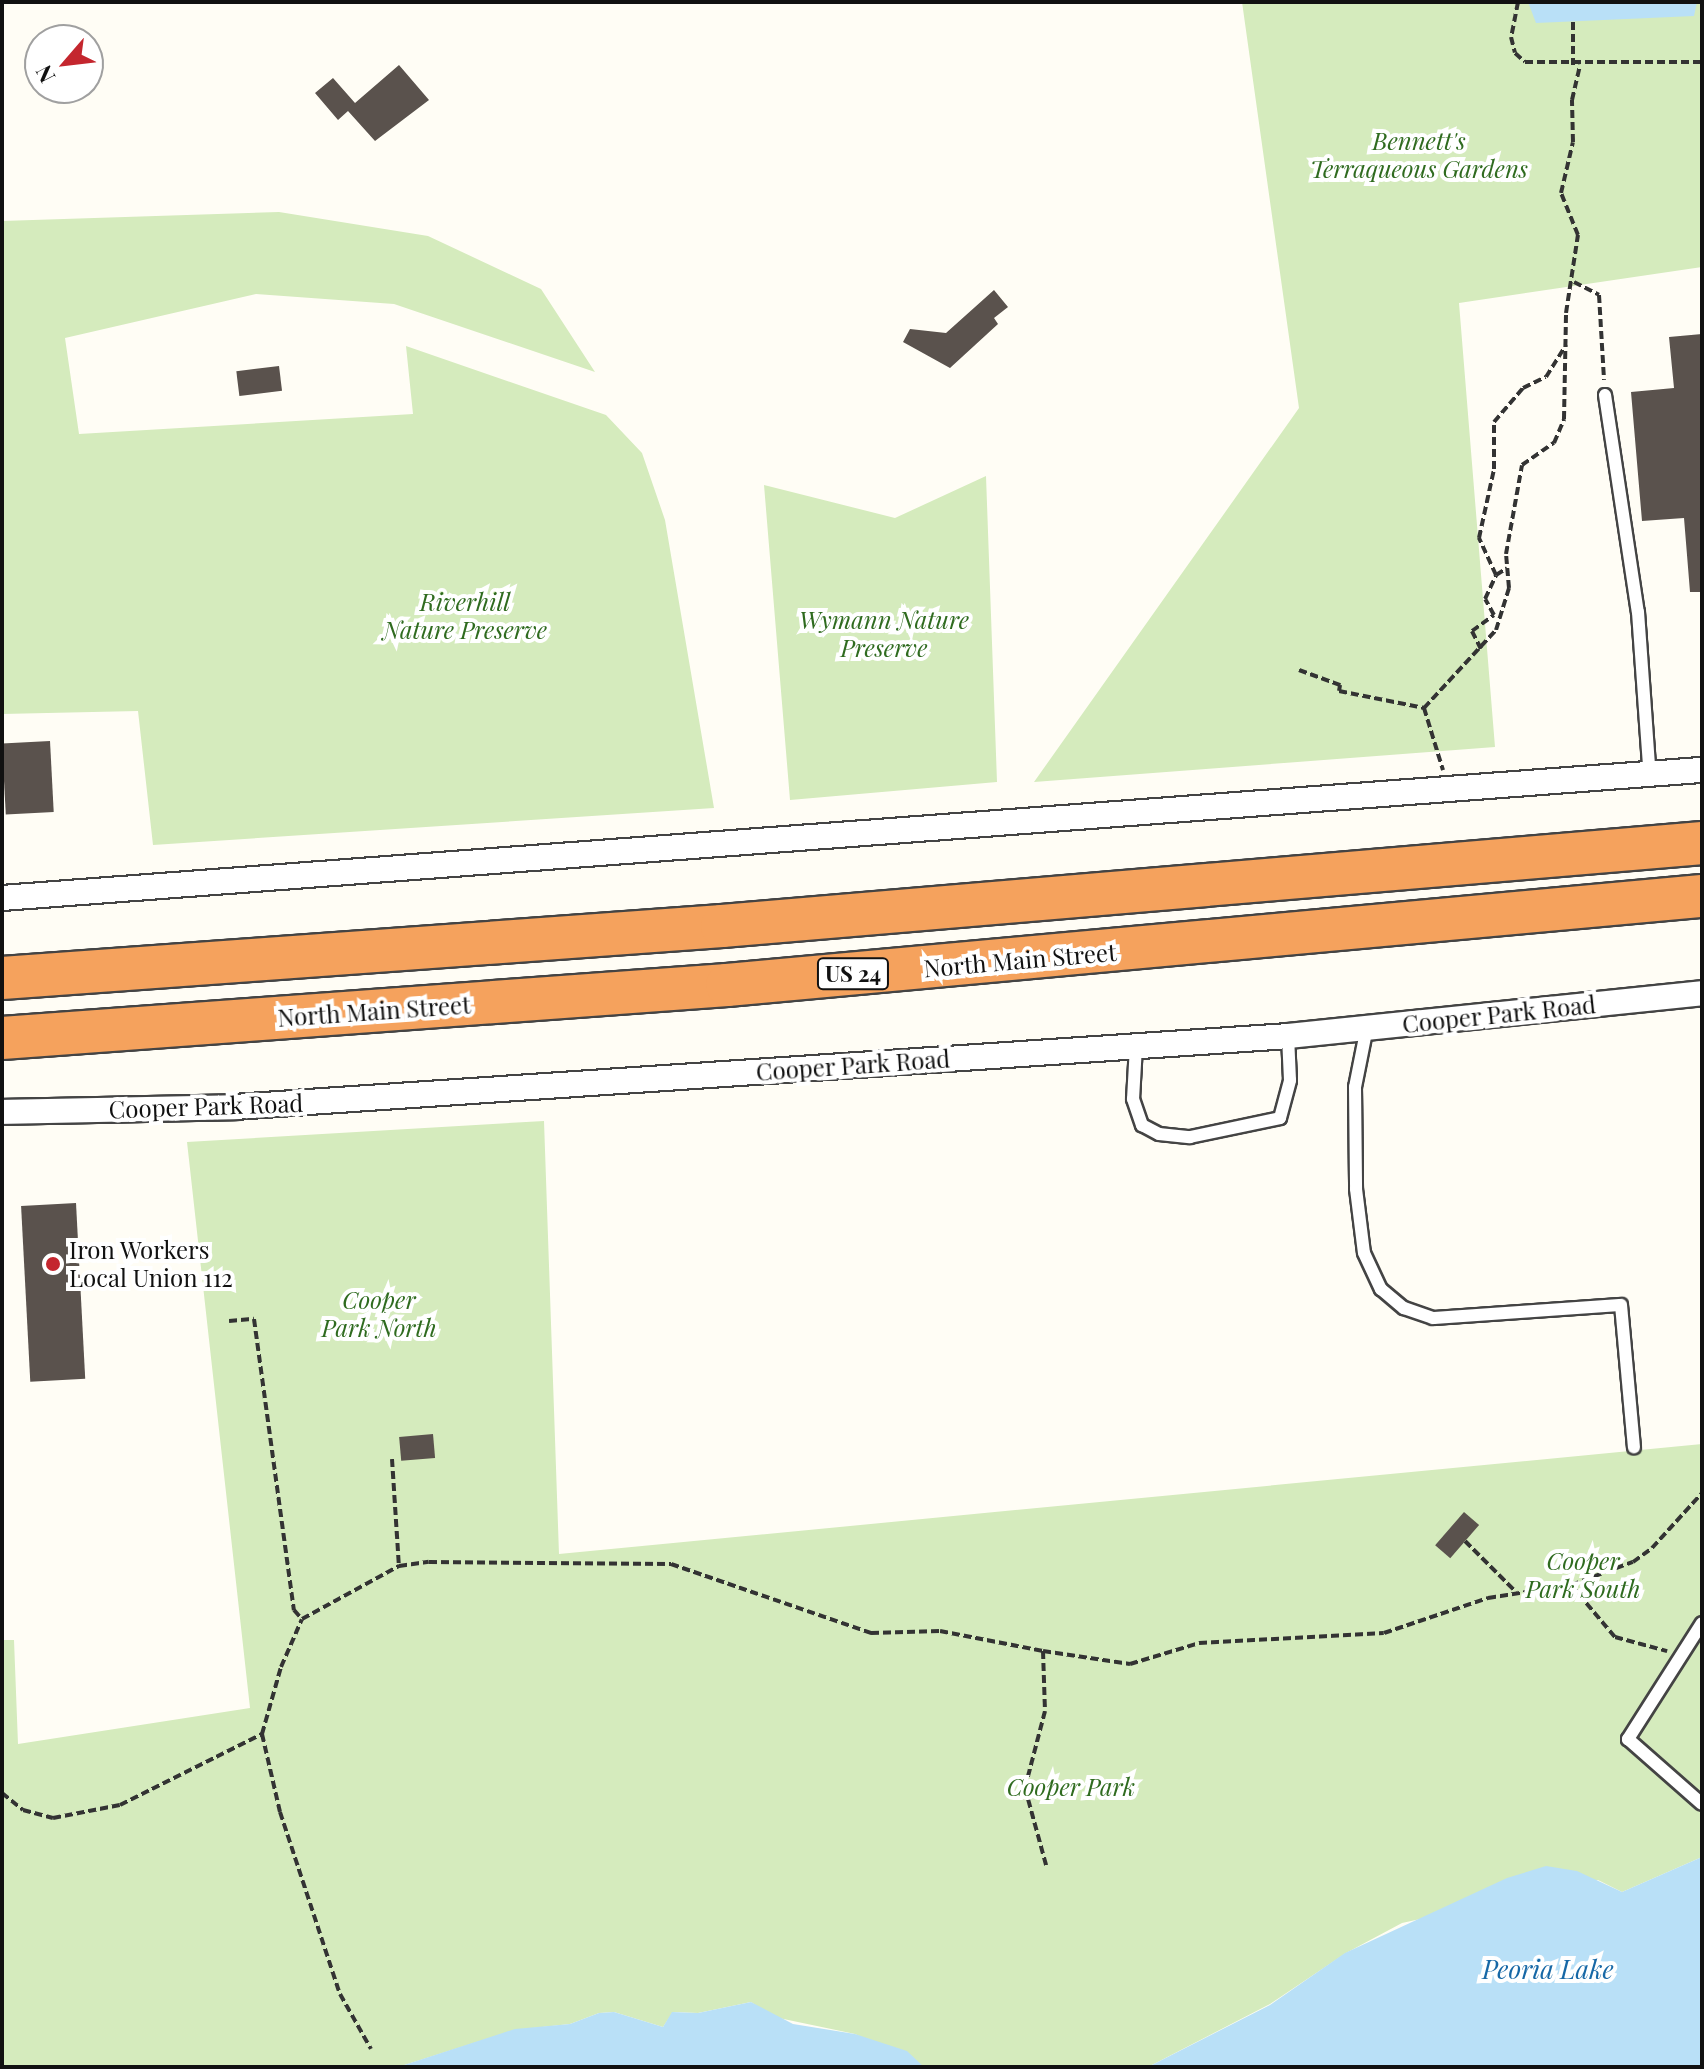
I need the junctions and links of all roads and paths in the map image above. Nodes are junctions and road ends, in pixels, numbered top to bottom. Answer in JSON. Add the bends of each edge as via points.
{"nodes":[{"id":1,"x":1518,"y":2,"type":"edge"},
{"id":2,"x":1573,"y":22,"type":"dead end"},
{"id":3,"x":1702,"y":62,"type":"edge"},
{"id":4,"x":1576,"y":65,"type":"junction"},
{"id":5,"x":1574,"y":282,"type":"junction"},
{"id":6,"x":1567,"y":343,"type":"junction"},
{"id":7,"x":1605,"y":395,"type":"joint"},
{"id":8,"x":1507,"y":568,"type":"junction"},
{"id":9,"x":1496,"y":575,"type":"junction"},
{"id":10,"x":1481,"y":649,"type":"junction"},
{"id":11,"x":1299,"y":670,"type":"dead end"},
{"id":12,"x":1424,"y":708,"type":"junction"},
{"id":13,"x":1702,"y":770,"type":"edge"},
{"id":14,"x":1650,"y":778,"type":"junction"},
{"id":15,"x":1445,"y":788,"type":"junction"},
{"id":16,"x":1702,"y":843,"type":"edge"},
{"id":17,"x":1702,"y":896,"type":"edge"},
{"id":18,"x":2,"y":898,"type":"edge"},
{"id":19,"x":2,"y":978,"type":"edge"},
{"id":20,"x":1702,"y":993,"type":"edge"},
{"id":21,"x":1367,"y":1027,"type":"junction"},
{"id":22,"x":1288,"y":1036,"type":"junction"},
{"id":23,"x":2,"y":1038,"type":"edge"},
{"id":24,"x":1136,"y":1046,"type":"junction"},
{"id":25,"x":2,"y":1112,"type":"edge"},
{"id":26,"x":229,"y":1321,"type":"dead end"},
{"id":27,"x":1634,"y":1447,"type":"dead end"},
{"id":28,"x":392,"y":1459,"type":"dead end"},
{"id":29,"x":1702,"y":1493,"type":"edge"},
{"id":30,"x":1465,"y":1541,"type":"dead end"},
{"id":31,"x":399,"y":1566,"type":"junction"},
{"id":32,"x":1571,"y":1585,"type":"junction"},
{"id":33,"x":1516,"y":1592,"type":"junction"},
{"id":34,"x":302,"y":1619,"type":"junction"},
{"id":35,"x":1702,"y":1623,"type":"edge"},
{"id":36,"x":1043,"y":1651,"type":"junction"},
{"id":37,"x":1680,"y":1655,"type":"junction"},
{"id":38,"x":262,"y":1734,"type":"junction"},
{"id":39,"x":2,"y":1793,"type":"edge"},
{"id":40,"x":1702,"y":1804,"type":"edge"},
{"id":41,"x":1046,"y":1865,"type":"dead end"},
{"id":42,"x":371,"y":2049,"type":"dead end"}],
"edges":[{"from":1,"to":4,"type":"path","via":[[1511,37],[1515,53],[1525,62]]},
{"from":2,"to":4,"type":"path"},
{"from":3,"to":4,"type":"path"},
{"from":4,"to":5,"type":"path","via":[[1570,113],[1573,142],[1561,193],[1578,235]]},
{"from":5,"to":6,"type":"path","via":[[1566,313]]},
{"from":5,"to":7,"type":"path","via":[[1599,295]]},
{"from":6,"to":8,"type":"path","via":[[1564,419],[1554,443],[1522,465]]},
{"from":6,"to":9,"type":"path","via":[[1546,377],[1523,388],[1494,422],[1494,469],[1479,538]]},
{"from":7,"to":14,"type":"lane","via":[[1638,612]]},
{"from":8,"to":9,"type":"path"},
{"from":8,"to":10,"type":"path","via":[[1505,602],[1496,630]]},
{"from":9,"to":10,"type":"path","via":[[1484,603],[1494,615],[1472,631]]},
{"from":10,"to":12,"type":"path"},
{"from":11,"to":12,"type":"path","via":[[1343,686],[1339,691]]},
{"from":12,"to":15,"type":"path"},
{"from":13,"to":14,"type":"street"},
{"from":14,"to":15,"type":"street"},
{"from":15,"to":18,"type":"street"},
{"from":16,"to":19,"type":"highway","via":[[722,926]]},
{"from":17,"to":23,"type":"highway","name":"North Main Street","number":"US 24","via":[[727,985]]},
{"from":20,"to":21,"type":"street","name":"Cooper Park Road"},
{"from":21,"to":22,"type":"street","name":"Cooper Park Road"},
{"from":21,"to":27,"type":"lane","via":[[1355,1087],[1356,1189],[1364,1253],[1381,1289],[1404,1308],[1433,1318],[1621,1305]]},
{"from":22,"to":24,"type":"street","name":"Cooper Park Road"},
{"from":22,"to":24,"type":"lane","via":[[1290,1080],[1280,1118],[1190,1137],[1159,1134],[1142,1125],[1133,1099]]},
{"from":24,"to":25,"type":"street","name":"Cooper Park Road","via":[[234,1107]]},
{"from":26,"to":34,"type":"path","via":[[254,1319],[294,1610]]},
{"from":28,"to":31,"type":"path"},
{"from":29,"to":32,"type":"path","via":[[1643,1555]]},
{"from":30,"to":33,"type":"path"},
{"from":31,"to":34,"type":"path"},
{"from":31,"to":36,"type":"path","via":[[671,1564],[871,1633],[940,1631]]},
{"from":32,"to":33,"type":"path"},
{"from":32,"to":37,"type":"path","via":[[1615,1637]]},
{"from":33,"to":36,"type":"path","via":[[1361,1636],[1199,1643],[1130,1664]]},
{"from":34,"to":38,"type":"path","via":[[281,1667]]},
{"from":35,"to":37,"type":"lane"},
{"from":36,"to":41,"type":"path","via":[[1045,1711],[1025,1788]]},
{"from":37,"to":40,"type":"lane","via":[[1628,1739]]},
{"from":38,"to":39,"type":"path","via":[[120,1805],[53,1818],[23,1810]]},
{"from":38,"to":42,"type":"path","via":[[280,1812],[340,1994]]}]}
